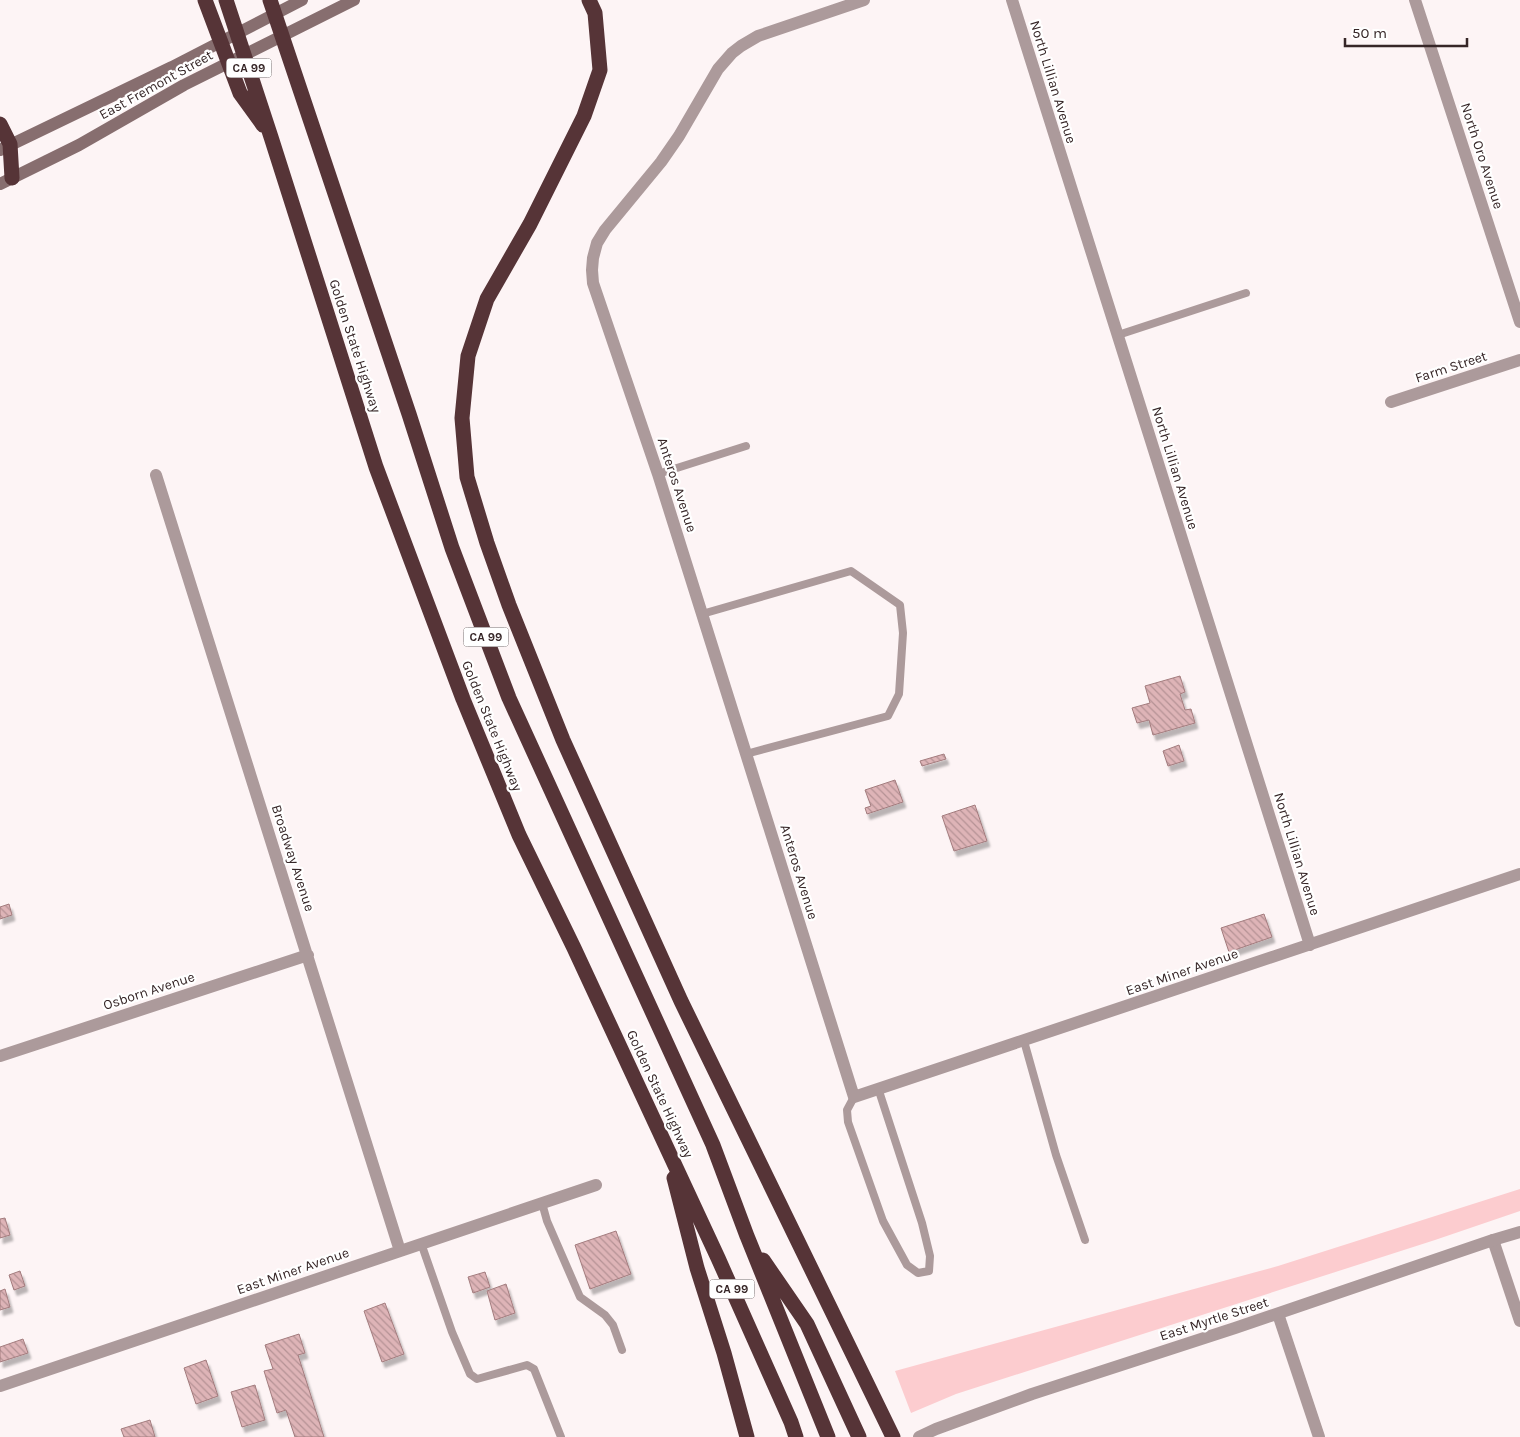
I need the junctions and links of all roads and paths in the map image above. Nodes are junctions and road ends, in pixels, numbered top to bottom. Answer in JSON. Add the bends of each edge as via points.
{"nodes":[{"id":1,"x":205,"y":0,"type":"edge"},
{"id":2,"x":226,"y":0,"type":"edge"},
{"id":3,"x":270,"y":0,"type":"edge"},
{"id":4,"x":280,"y":0,"type":"edge"},
{"id":5,"x":302,"y":0,"type":"edge"},
{"id":6,"x":589,"y":0,"type":"edge"},
{"id":7,"x":864,"y":0,"type":"edge"},
{"id":8,"x":1012,"y":0,"type":"edge"},
{"id":9,"x":1415,"y":0,"type":"edge"},
{"id":10,"x":349,"y":3,"type":"edge"},
{"id":11,"x":276,"y":19,"type":"junction"},
{"id":12,"x":0,"y":124,"type":"edge"},
{"id":13,"x":272,"y":137,"type":"junction"},
{"id":14,"x":5,"y":147,"type":"edge"},
{"id":15,"x":4,"y":178,"type":"edge"},
{"id":16,"x":1246,"y":293,"type":"dead end"},
{"id":17,"x":1520,"y":322,"type":"edge"},
{"id":18,"x":1118,"y":335,"type":"junction"},
{"id":19,"x":1520,"y":360,"type":"edge"},
{"id":20,"x":1391,"y":402,"type":"dead end"},
{"id":21,"x":746,"y":446,"type":"dead end"},
{"id":22,"x":658,"y":474,"type":"junction"},
{"id":23,"x":156,"y":475,"type":"dead end"},
{"id":24,"x":702,"y":614,"type":"junction"},
{"id":25,"x":746,"y":754,"type":"junction"},
{"id":26,"x":1520,"y":874,"type":"edge"},
{"id":27,"x":1310,"y":945,"type":"junction"},
{"id":28,"x":308,"y":955,"type":"junction"},
{"id":29,"x":1024,"y":1041,"type":"junction"},
{"id":30,"x":0,"y":1056,"type":"edge"},
{"id":31,"x":878,"y":1088,"type":"junction"},
{"id":32,"x":854,"y":1097,"type":"junction"},
{"id":33,"x":664,"y":1143,"type":"junction"},
{"id":34,"x":596,"y":1184,"type":"dead end"},
{"id":35,"x":542,"y":1203,"type":"junction"},
{"id":36,"x":1520,"y":1232,"type":"edge"},
{"id":37,"x":747,"y":1236,"type":"junction"},
{"id":38,"x":1086,"y":1240,"type":"dead end"},
{"id":39,"x":1493,"y":1240,"type":"junction"},
{"id":40,"x":421,"y":1243,"type":"junction"},
{"id":41,"x":400,"y":1251,"type":"junction"},
{"id":42,"x":1278,"y":1314,"type":"junction"},
{"id":43,"x":1520,"y":1322,"type":"edge"},
{"id":44,"x":622,"y":1350,"type":"dead end"},
{"id":45,"x":0,"y":1386,"type":"edge"},
{"id":46,"x":561,"y":1437,"type":"edge"},
{"id":47,"x":748,"y":1437,"type":"edge"},
{"id":48,"x":796,"y":1437,"type":"edge"},
{"id":49,"x":828,"y":1437,"type":"edge"},
{"id":50,"x":859,"y":1437,"type":"edge"},
{"id":51,"x":892,"y":1437,"type":"edge"},
{"id":52,"x":919,"y":1437,"type":"edge"},
{"id":53,"x":1319,"y":1437,"type":"edge"}],
"edges":[{"from":1,"to":13,"type":"highway","via":[[240,93]]},
{"from":2,"to":13,"type":"highway","name":"Golden State Highway","number":"CA 99"},
{"from":3,"to":11,"type":"highway","name":"Golden State Highway","number":"CA 99"},
{"from":4,"to":11,"type":"highway"},
{"from":5,"to":14,"type":"main road","name":"East Fremont Street"},
{"from":6,"to":51,"type":"highway","via":[[595,13],[600,70],[584,116],[530,224],[487,299],[468,356],[462,418],[467,477],[509,605],[563,740],[682,1001]]},
{"from":7,"to":22,"type":"street","name":"Anteros Avenue","via":[[758,36],[732,53],[718,69],[661,162],[597,243],[592,258],[593,283]]},
{"from":8,"to":18,"type":"street","name":"North Lillian Avenue"},
{"from":9,"to":17,"type":"street","name":"North Oro Avenue"},
{"from":10,"to":15,"type":"main road","name":"East Fremont Street","via":[[184,85],[79,145]]},
{"from":11,"to":37,"type":"highway","name":"Golden State Highway","number":"CA 99","via":[[452,548],[509,698],[713,1145]]},
{"from":12,"to":14,"type":"highway"},
{"from":13,"to":33,"type":"highway","name":"Golden State Highway","number":"CA 99","via":[[376,467],[456,681],[520,835]]},
{"from":14,"to":15,"type":"highway"},
{"from":16,"to":18,"type":"lane"},
{"from":18,"to":27,"type":"street","name":"North Lillian Avenue"},
{"from":19,"to":20,"type":"street","name":"Farm Street"},
{"from":21,"to":22,"type":"lane"},
{"from":22,"to":24,"type":"street","name":"Anteros Avenue"},
{"from":23,"to":28,"type":"street","name":"Broadway Avenue"},
{"from":24,"to":25,"type":"street","name":"Anteros Avenue"},
{"from":24,"to":25,"type":"lane","via":[[851,571],[900,605],[903,633],[899,694],[888,716]]},
{"from":25,"to":32,"type":"street","name":"Anteros Avenue"},
{"from":26,"to":27,"type":"street","name":"East Miner Avenue"},
{"from":27,"to":29,"type":"street","name":"East Miner Avenue"},
{"from":28,"to":30,"type":"street","name":"Osborn Avenue"},
{"from":28,"to":41,"type":"street","name":"Broadway Avenue"},
{"from":29,"to":31,"type":"street","name":"East Miner Avenue"},
{"from":29,"to":38,"type":"lane","via":[[1056,1155]]},
{"from":31,"to":32,"type":"street","name":"East Miner Avenue"},
{"from":31,"to":32,"type":"lane","via":[[922,1223],[930,1256],[929,1270],[918,1273],[907,1264],[883,1221],[848,1122],[847,1110]]},
{"from":33,"to":47,"type":"highway","via":[[697,1268]]},
{"from":33,"to":48,"type":"highway","name":"Golden State Highway","number":"CA 99"},
{"from":34,"to":35,"type":"street","name":"East Miner Avenue"},
{"from":35,"to":40,"type":"street","name":"East Miner Avenue"},
{"from":35,"to":44,"type":"lane","via":[[580,1298],[605,1315]]},
{"from":36,"to":39,"type":"street","name":"East Myrtle Street"},
{"from":37,"to":49,"type":"highway","name":"Golden State Highway","number":"CA 99"},
{"from":37,"to":50,"type":"highway","via":[[807,1324]]},
{"from":39,"to":42,"type":"street","name":"East Myrtle Street"},
{"from":39,"to":43,"type":"street"},
{"from":40,"to":41,"type":"street","name":"East Miner Avenue"},
{"from":40,"to":46,"type":"lane","via":[[470,1374],[477,1379],[528,1365],[534,1369]]},
{"from":41,"to":45,"type":"street","name":"East Miner Avenue"},
{"from":42,"to":52,"type":"street","name":"East Myrtle Street","via":[[1032,1394]]},
{"from":42,"to":53,"type":"street"}]}
